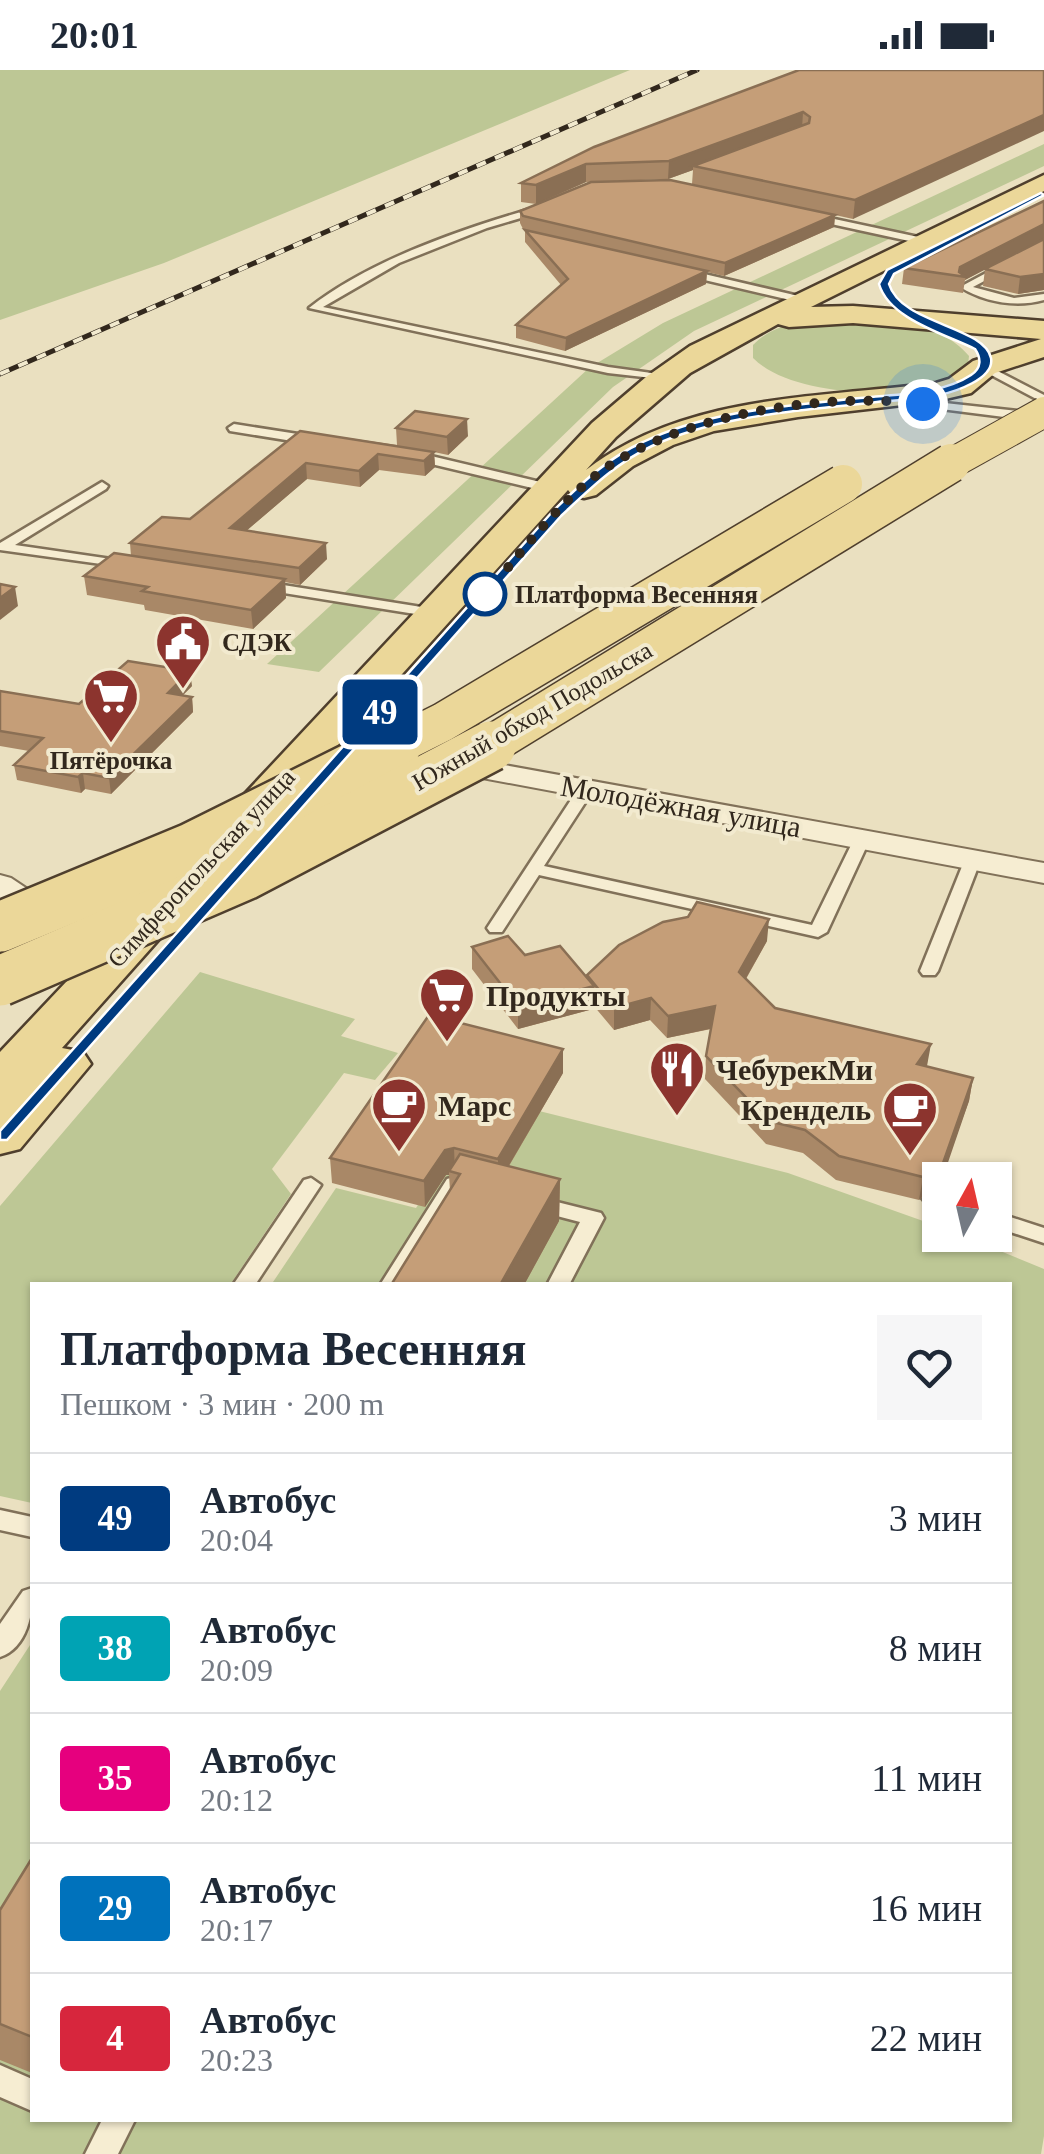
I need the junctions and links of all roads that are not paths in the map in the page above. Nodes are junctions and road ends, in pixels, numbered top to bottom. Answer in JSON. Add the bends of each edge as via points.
{"nodes":[{"id":1,"x":1044,"y":182,"type":"edge"},
{"id":2,"x":1044,"y":195,"type":"edge"},
{"id":3,"x":561,"y":200,"type":"edge"},
{"id":4,"x":806,"y":216,"type":"edge"},
{"id":5,"x":484,"y":226,"type":"junction"},
{"id":6,"x":502,"y":230,"type":"dead end"},
{"id":7,"x":1044,"y":245,"type":"edge"},
{"id":8,"x":914,"y":253,"type":"junction"},
{"id":9,"x":669,"y":269,"type":"edge"},
{"id":10,"x":1044,"y":296,"type":"edge"},
{"id":11,"x":803,"y":300,"type":"junction"},
{"id":12,"x":925,"y":322,"type":"junction"},
{"id":13,"x":752,"y":330,"type":"junction"},
{"id":14,"x":1044,"y":330,"type":"edge"},
{"id":15,"x":1044,"y":346,"type":"edge"},
{"id":16,"x":984,"y":367,"type":"junction"},
{"id":17,"x":1044,"y":376,"type":"edge"},
{"id":18,"x":666,"y":378,"type":"junction"},
{"id":19,"x":878,"y":398,"type":"junction"},
{"id":20,"x":1044,"y":400,"type":"edge"},
{"id":21,"x":1044,"y":415,"type":"edge"},
{"id":22,"x":234,"y":428,"type":"dead end"},
{"id":23,"x":325,"y":442,"type":"edge"},
{"id":24,"x":398,"y":453,"type":"edge"},
{"id":25,"x":102,"y":486,"type":"dead end"},
{"id":26,"x":549,"y":488,"type":"junction"},
{"id":27,"x":140,"y":568,"type":"edge"},
{"id":28,"x":239,"y":583,"type":"edge"},
{"id":29,"x":434,"y":613,"type":"junction"},
{"id":30,"x":334,"y":743,"type":"junction"},
{"id":31,"x":586,"y":789,"type":"junction"},
{"id":32,"x":862,"y":838,"type":"junction"},
{"id":33,"x":972,"y":859,"type":"junction"},
{"id":34,"x":533,"y":868,"type":"junction"},
{"id":35,"x":1044,"y":873,"type":"edge"},
{"id":36,"x":0,"y":885,"type":"edge"},
{"id":37,"x":0,"y":927,"type":"edge"},
{"id":38,"x":496,"y":928,"type":"dead end"},
{"id":39,"x":123,"y":950,"type":"junction"},
{"id":40,"x":930,"y":970,"type":"dead end"},
{"id":41,"x":0,"y":981,"type":"edge"},
{"id":42,"x":0,"y":1084,"type":"edge"},
{"id":43,"x":0,"y":1136,"type":"edge"},
{"id":44,"x":311,"y":1185,"type":"dead end"},
{"id":45,"x":488,"y":1192,"type":"edge"},
{"id":46,"x":523,"y":1201,"type":"edge"},
{"id":47,"x":1012,"y":1225,"type":"edge"},
{"id":48,"x":1044,"y":1236,"type":"edge"},
{"id":49,"x":246,"y":1282,"type":"edge"},
{"id":50,"x":393,"y":1282,"type":"edge"},
{"id":51,"x":560,"y":1282,"type":"edge"},
{"id":52,"x":0,"y":1520,"type":"edge"},
{"id":53,"x":30,"y":1527,"type":"edge"},
{"id":54,"x":30,"y":1601,"type":"edge"},
{"id":55,"x":0,"y":1646,"type":"edge"},
{"id":56,"x":0,"y":2082,"type":"edge"},
{"id":57,"x":30,"y":2094,"type":"edge"}],
"edges":[{"from":1,"to":8,"type":"main road"},
{"from":2,"to":8,"type":"main road"},
{"from":3,"to":5,"type":"lane"},
{"from":4,"to":8,"type":"lane"},
{"from":5,"to":6,"type":"lane"},
{"from":5,"to":18,"type":"lane","via":[[396,261],[314,308]]},
{"from":7,"to":10,"type":"lane","via":[[965,287],[990,298]]},
{"from":8,"to":11,"type":"main road"},
{"from":8,"to":12,"type":"main road","via":[[884,284],[887,294]]},
{"from":9,"to":11,"type":"lane"},
{"from":11,"to":13,"type":"main road"},
{"from":12,"to":13,"type":"main road","via":[[829,314]]},
{"from":12,"to":14,"type":"main road"},
{"from":12,"to":16,"type":"main road","via":[[979,347]]},
{"from":13,"to":18,"type":"main road","name":"Симферопольская улица","via":[[711,346]]},
{"from":13,"to":19,"type":"main road","via":[[736,352],[754,371],[808,392]]},
{"from":15,"to":16,"type":"main road"},
{"from":16,"to":19,"type":"main road","via":[[949,389]]},
{"from":16,"to":20,"type":"lane"},
{"from":17,"to":37,"type":"main road","name":"Южный обход Подольска","bridge":true,"via":[[948,422],[443,722],[191,848]]},
{"from":18,"to":26,"type":"main road","name":"Симферопольская улица"},
{"from":19,"to":21,"type":"lane"},
{"from":19,"to":30,"type":"main road","name":"Симферопольская улица","via":[[701,425],[604,469]]},
{"from":21,"to":41,"type":"main road","name":"Южный обход Подольска","bridge":true,"via":[[990,438],[514,734],[245,875]]},
{"from":22,"to":23,"type":"lane"},
{"from":24,"to":26,"type":"lane"},
{"from":25,"to":27,"type":"lane","via":[[2,547]]},
{"from":26,"to":29,"type":"main road","name":"Симферопольская улица"},
{"from":28,"to":29,"type":"lane"},
{"from":29,"to":30,"type":"main road","name":"Симферопольская улица"},
{"from":30,"to":31,"type":"street","name":"Молодёжная улица"},
{"from":30,"to":39,"type":"main road","name":"Симферопольская улица"},
{"from":30,"to":43,"type":"main road","name":"Симферопольская улица"},
{"from":31,"to":32,"type":"street","name":"Молодёжная улица"},
{"from":31,"to":34,"type":"lane"},
{"from":32,"to":33,"type":"street","name":"Молодёжная улица"},
{"from":32,"to":34,"type":"lane","via":[[818,932]]},
{"from":33,"to":35,"type":"street","name":"Молодёжная улица"},
{"from":33,"to":40,"type":"lane"},
{"from":34,"to":38,"type":"lane"},
{"from":36,"to":39,"type":"street","via":[[91,944]]},
{"from":39,"to":42,"type":"main road","name":"Симферопольская улица"},
{"from":44,"to":49,"type":"lane"},
{"from":45,"to":50,"type":"lane","via":[[454,1184]]},
{"from":46,"to":51,"type":"lane","via":[[593,1218]]},
{"from":47,"to":48,"type":"lane"},
{"from":52,"to":53,"type":"lane"},
{"from":54,"to":55,"type":"lane"},
{"from":56,"to":57,"type":"lane"}]}
